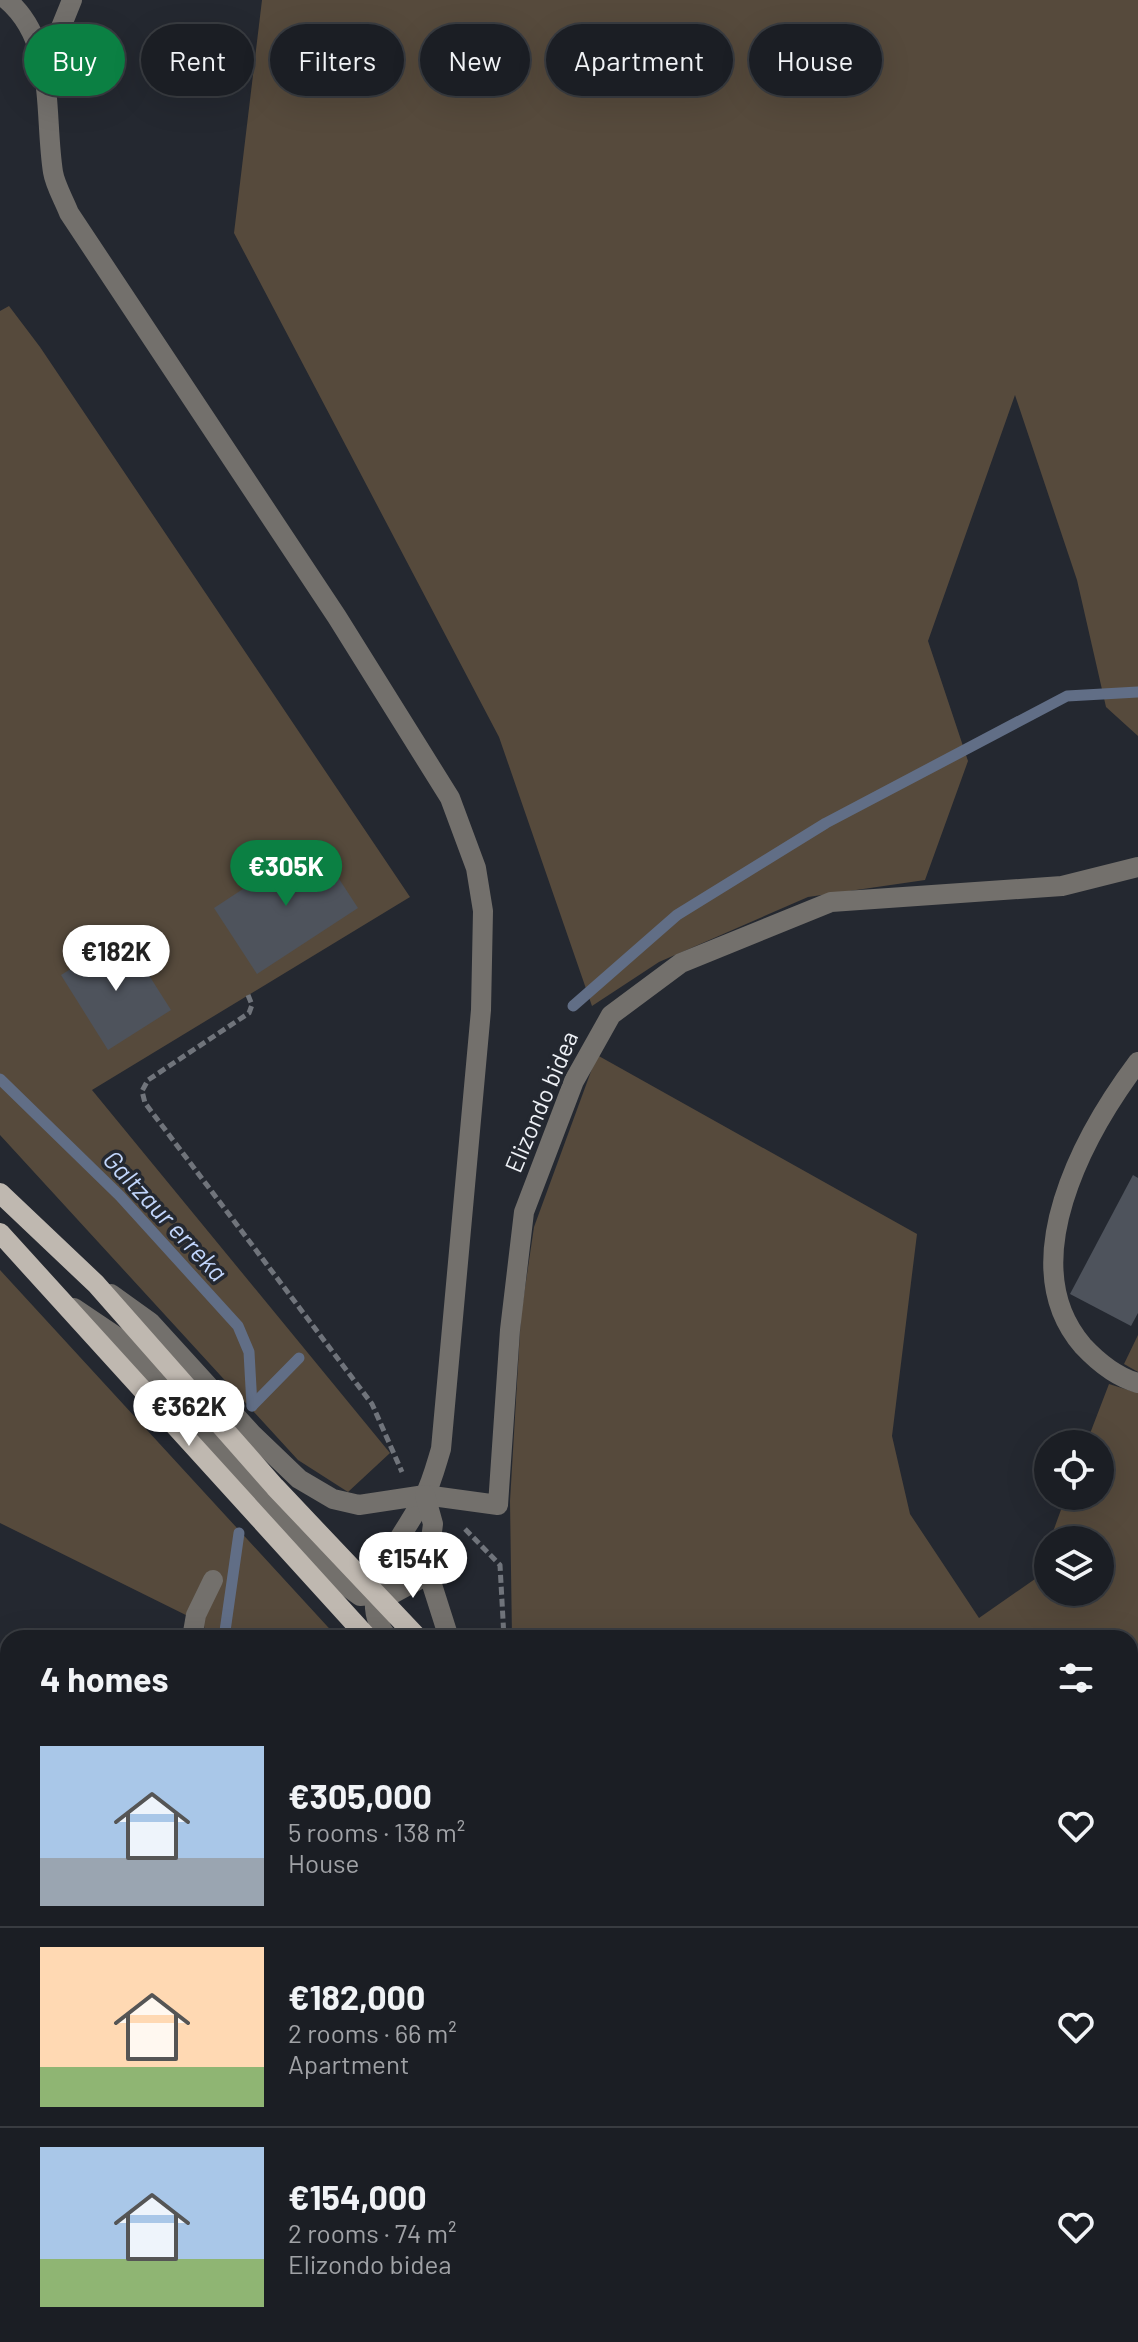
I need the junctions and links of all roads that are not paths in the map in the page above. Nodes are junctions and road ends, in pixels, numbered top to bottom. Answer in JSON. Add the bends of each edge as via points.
{"nodes":[{"id":1,"x":72,"y":0,"type":"edge"},
{"id":2,"x":20,"y":4,"type":"edge"},
{"id":3,"x":29,"y":24,"type":"edge"},
{"id":4,"x":62,"y":24,"type":"edge"},
{"id":5,"x":46,"y":96,"type":"edge"},
{"id":6,"x":1138,"y":867,"type":"edge"},
{"id":7,"x":1138,"y":1062,"type":"edge"},
{"id":8,"x":0,"y":1193,"type":"edge"},
{"id":9,"x":0,"y":1233,"type":"edge"},
{"id":10,"x":96,"y":1284,"type":"junction"},
{"id":11,"x":57,"y":1296,"type":"junction"},
{"id":12,"x":1138,"y":1383,"type":"edge"},
{"id":13,"x":425,"y":1495,"type":"junction"},
{"id":14,"x":427,"y":1569,"type":"junction"},
{"id":15,"x":213,"y":1580,"type":"dead end"},
{"id":16,"x":376,"y":1593,"type":"junction"},
{"id":17,"x":193,"y":1630,"type":"edge"},
{"id":18,"x":374,"y":1630,"type":"edge"},
{"id":19,"x":378,"y":1630,"type":"edge"},
{"id":20,"x":411,"y":1630,"type":"edge"},
{"id":21,"x":446,"y":1630,"type":"edge"}],
"edges":[{"from":1,"to":4,"type":"street"},
{"from":2,"to":3,"type":"street"},
{"from":5,"to":13,"type":"street","via":[[53,175],[69,213],[337,617],[450,798],[476,868],[483,911],[478,1048],[441,1449]]},
{"from":6,"to":13,"type":"street","name":"Elizondo bidea","via":[[1062,886],[831,902],[681,963],[611,1015],[574,1081],[524,1212],[498,1505]]},
{"from":7,"to":12,"type":"street","via":[[1109,1101],[1077,1167],[1054,1239],[1051,1274],[1071,1332],[1096,1360]]},
{"from":8,"to":10,"type":"main road"},
{"from":9,"to":11,"type":"main road"},
{"from":10,"to":13,"type":"street","via":[[150,1322],[299,1479],[333,1499],[359,1505]]},
{"from":10,"to":16,"type":"main road"},
{"from":11,"to":16,"type":"street","via":[[123,1341],[338,1580],[360,1596]]},
{"from":11,"to":18,"type":"main road"},
{"from":13,"to":14,"type":"street","via":[[433,1524]]},
{"from":13,"to":16,"type":"street","via":[[381,1571]]},
{"from":14,"to":16,"type":"street","via":[[394,1593]]},
{"from":14,"to":21,"type":"street"},
{"from":15,"to":17,"type":"street"},
{"from":16,"to":19,"type":"street"},
{"from":16,"to":20,"type":"main road"}]}
